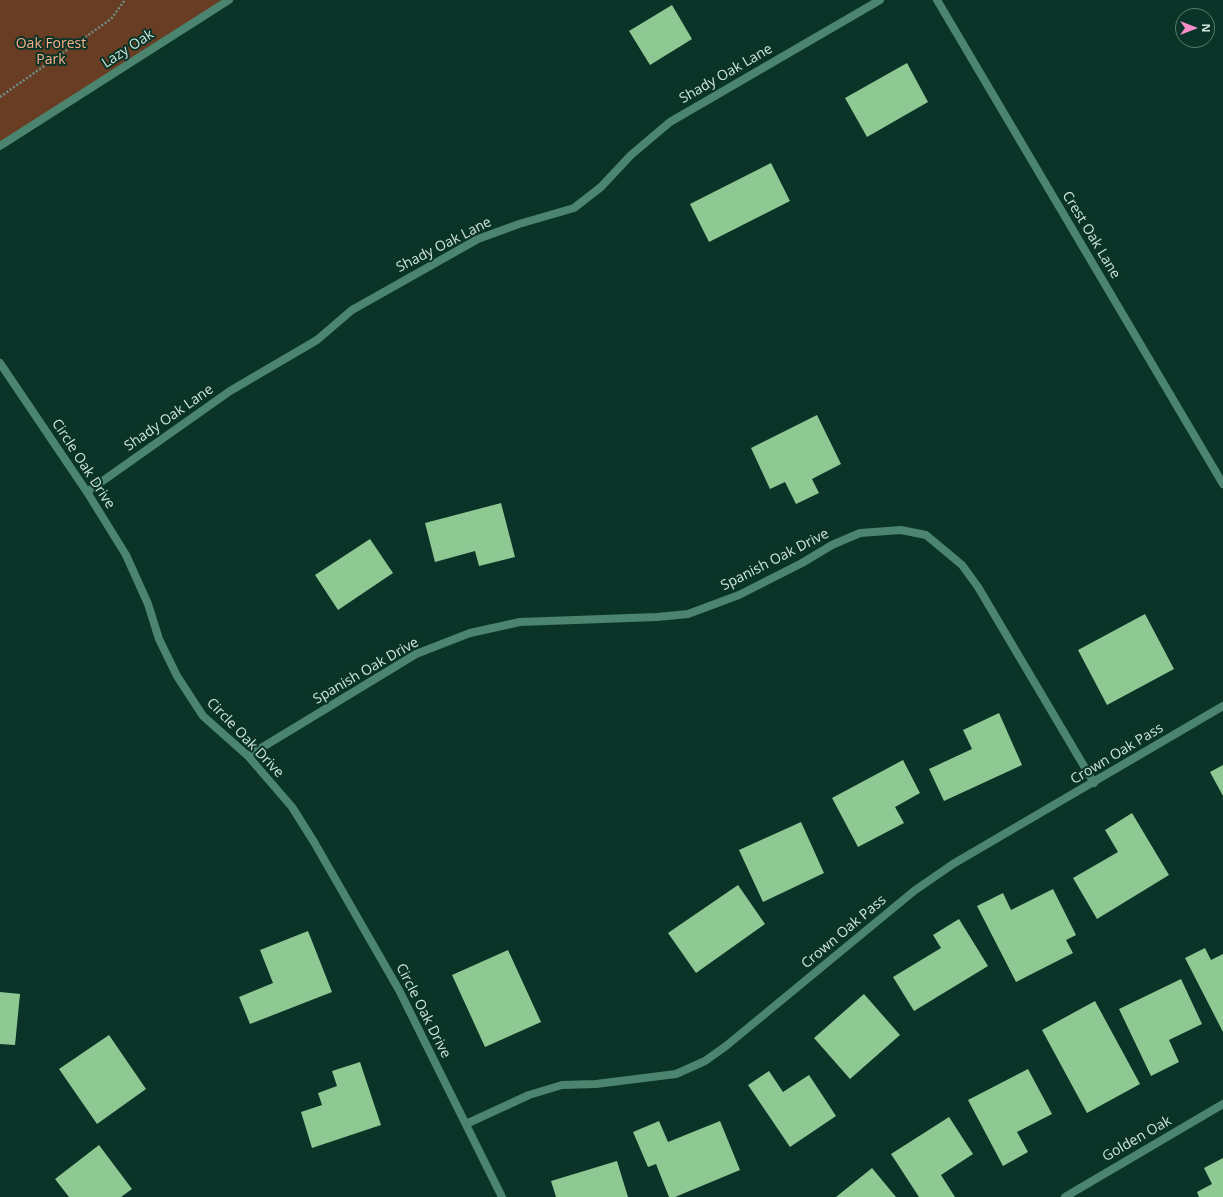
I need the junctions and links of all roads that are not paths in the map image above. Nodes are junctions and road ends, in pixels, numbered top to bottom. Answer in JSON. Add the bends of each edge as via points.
{"nodes":[{"id":1,"x":229,"y":0,"type":"edge"},
{"id":2,"x":880,"y":0,"type":"edge"},
{"id":3,"x":937,"y":0,"type":"edge"},
{"id":4,"x":0,"y":146,"type":"edge"},
{"id":5,"x":0,"y":363,"type":"edge"},
{"id":6,"x":1223,"y":484,"type":"edge"},
{"id":7,"x":87,"y":492,"type":"junction"},
{"id":8,"x":1223,"y":706,"type":"edge"},
{"id":9,"x":248,"y":756,"type":"junction"},
{"id":10,"x":1094,"y":783,"type":"junction"},
{"id":11,"x":1223,"y":1104,"type":"edge"},
{"id":12,"x":466,"y":1124,"type":"junction"},
{"id":13,"x":502,"y":1197,"type":"edge"},
{"id":14,"x":1065,"y":1197,"type":"edge"}],
"edges":[{"from":1,"to":4,"type":"street","name":"Lazy Oak"},
{"from":2,"to":7,"type":"street","name":"Shady Oak Lane","via":[[670,122],[631,155],[601,187],[574,208],[478,239],[352,310],[317,340],[230,391]]},
{"from":3,"to":6,"type":"street","name":"Crest Oak Lane"},
{"from":5,"to":7,"type":"street","name":"Circle Oak Drive"},
{"from":7,"to":9,"type":"street","name":"Circle Oak Drive","via":[[126,555],[148,604],[159,639],[177,676],[203,716]]},
{"from":8,"to":10,"type":"street","name":"Crown Oak Pass"},
{"from":9,"to":10,"type":"street","name":"Spanish Oak Drive","via":[[416,654],[470,633],[520,622],[688,614],[739,595],[832,545],[860,533],[901,530],[926,535],[962,565],[978,587]]},
{"from":9,"to":12,"type":"street","name":"Circle Oak Drive","via":[[292,807],[322,855],[399,990]]},
{"from":10,"to":12,"type":"street","name":"Crown Oak Pass","via":[[953,864],[914,891],[705,1061],[676,1074],[596,1084],[562,1085],[529,1095]]},
{"from":11,"to":14,"type":"street","name":"Golden Oak"},
{"from":12,"to":13,"type":"street","name":"Circle Oak Drive"}]}
